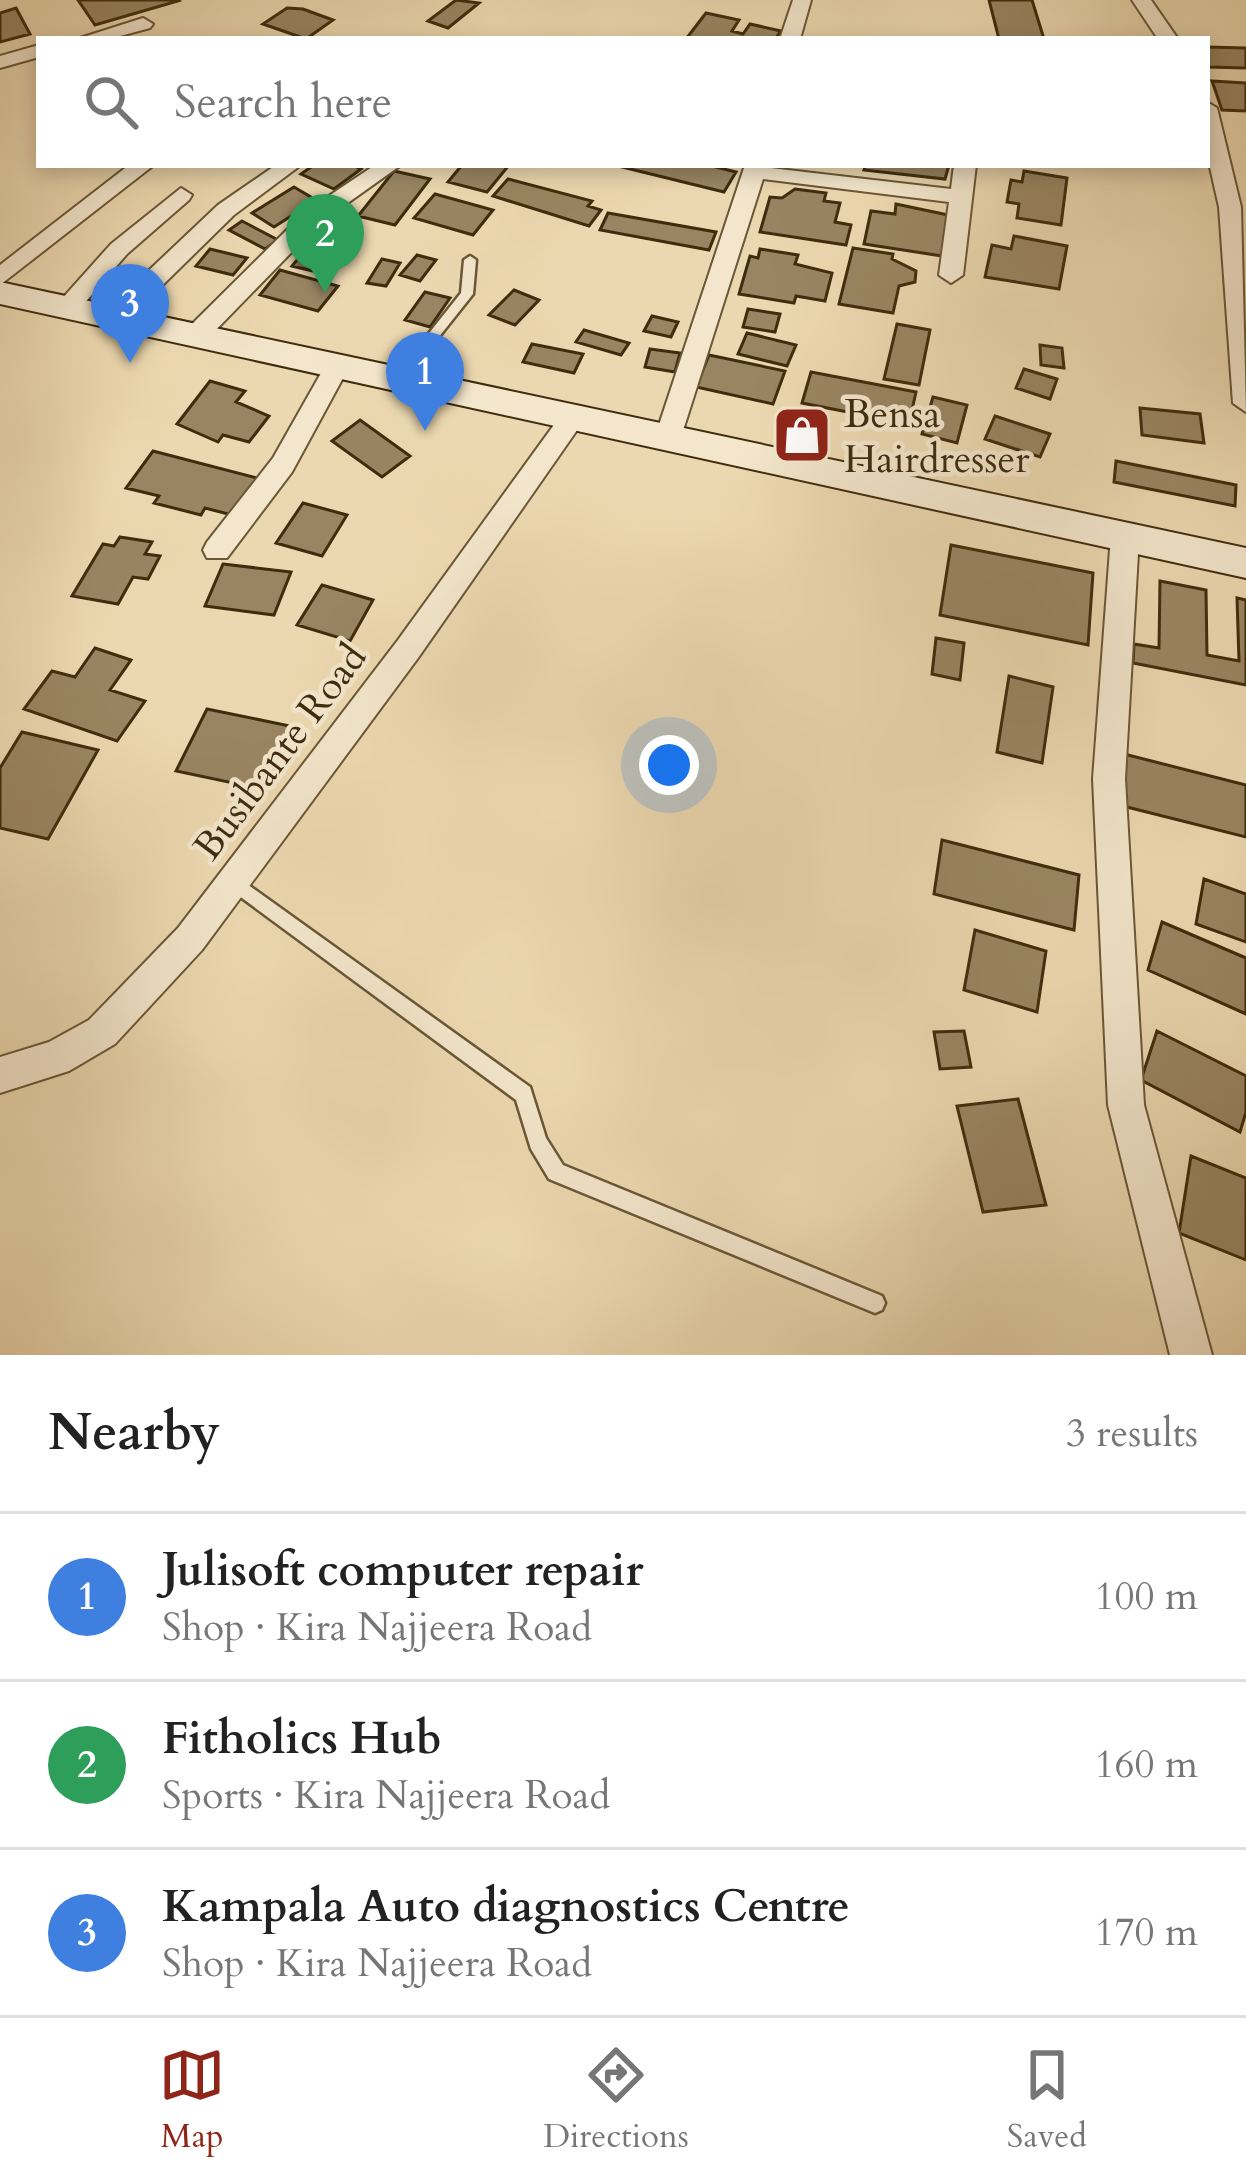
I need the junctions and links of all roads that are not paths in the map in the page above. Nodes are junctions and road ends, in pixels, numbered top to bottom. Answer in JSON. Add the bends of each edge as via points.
{"nodes":[{"id":1,"x":802,"y":0,"type":"edge"},
{"id":2,"x":1141,"y":0,"type":"edge"},
{"id":3,"x":143,"y":25,"type":"dead end"},
{"id":4,"x":99,"y":36,"type":"edge"},
{"id":5,"x":791,"y":36,"type":"edge"},
{"id":6,"x":1166,"y":36,"type":"edge"},
{"id":7,"x":36,"y":52,"type":"edge"},
{"id":8,"x":0,"y":62,"type":"edge"},
{"id":9,"x":1210,"y":119,"type":"edge"},
{"id":10,"x":139,"y":168,"type":"edge"},
{"id":11,"x":286,"y":168,"type":"edge"},
{"id":12,"x":387,"y":168,"type":"edge"},
{"id":13,"x":755,"y":168,"type":"edge"},
{"id":14,"x":965,"y":168,"type":"edge"},
{"id":15,"x":181,"y":195,"type":"dead end"},
{"id":16,"x":960,"y":197,"type":"junction"},
{"id":17,"x":1238,"y":208,"type":"edge"},
{"id":18,"x":470,"y":260,"type":"dead end"},
{"id":19,"x":951,"y":275,"type":"dead end"},
{"id":20,"x":0,"y":277,"type":"edge"},
{"id":21,"x":0,"y":293,"type":"edge"},
{"id":22,"x":68,"y":307,"type":"junction"},
{"id":23,"x":116,"y":316,"type":"junction"},
{"id":24,"x":198,"y":333,"type":"junction"},
{"id":25,"x":338,"y":365,"type":"junction"},
{"id":26,"x":399,"y":379,"type":"junction"},
{"id":27,"x":1246,"y":403,"type":"edge"},
{"id":28,"x":573,"y":417,"type":"junction"},
{"id":29,"x":668,"y":440,"type":"junction"},
{"id":30,"x":1125,"y":536,"type":"junction"},
{"id":31,"x":217,"y":550,"type":"dead end"},
{"id":32,"x":1246,"y":563,"type":"edge"},
{"id":33,"x":233,"y":882,"type":"junction"},
{"id":34,"x":0,"y":1075,"type":"edge"},
{"id":35,"x":875,"y":1303,"type":"dead end"},
{"id":36,"x":1191,"y":1355,"type":"edge"}],
"edges":[{"from":1,"to":5,"type":"street"},
{"from":2,"to":6,"type":"street"},
{"from":3,"to":4,"type":"street"},
{"from":7,"to":8,"type":"street"},
{"from":9,"to":17,"type":"street"},
{"from":10,"to":20,"type":"street"},
{"from":11,"to":23,"type":"street","via":[[226,210]]},
{"from":12,"to":24,"type":"street","via":[[314,217]]},
{"from":13,"to":16,"type":"street"},
{"from":13,"to":29,"type":"street"},
{"from":14,"to":16,"type":"street"},
{"from":15,"to":22,"type":"street"},
{"from":16,"to":19,"type":"street"},
{"from":17,"to":27,"type":"street"},
{"from":18,"to":26,"type":"lane","via":[[467,295]]},
{"from":21,"to":22,"type":"main road"},
{"from":22,"to":23,"type":"main road"},
{"from":23,"to":24,"type":"main road"},
{"from":24,"to":25,"type":"main road"},
{"from":25,"to":26,"type":"main road"},
{"from":25,"to":31,"type":"street","via":[[283,465]]},
{"from":26,"to":28,"type":"main road"},
{"from":28,"to":29,"type":"main road"},
{"from":28,"to":33,"type":"street","name":"Busibante Road"},
{"from":29,"to":30,"type":"main road"},
{"from":30,"to":32,"type":"main road"},
{"from":30,"to":36,"type":"street","via":[[1109,779],[1126,1105]]},
{"from":33,"to":34,"type":"street","name":"Busibante Road","via":[[102,1032],[56,1058]]},
{"from":33,"to":35,"type":"lane","via":[[523,1094],[556,1172]]}]}
